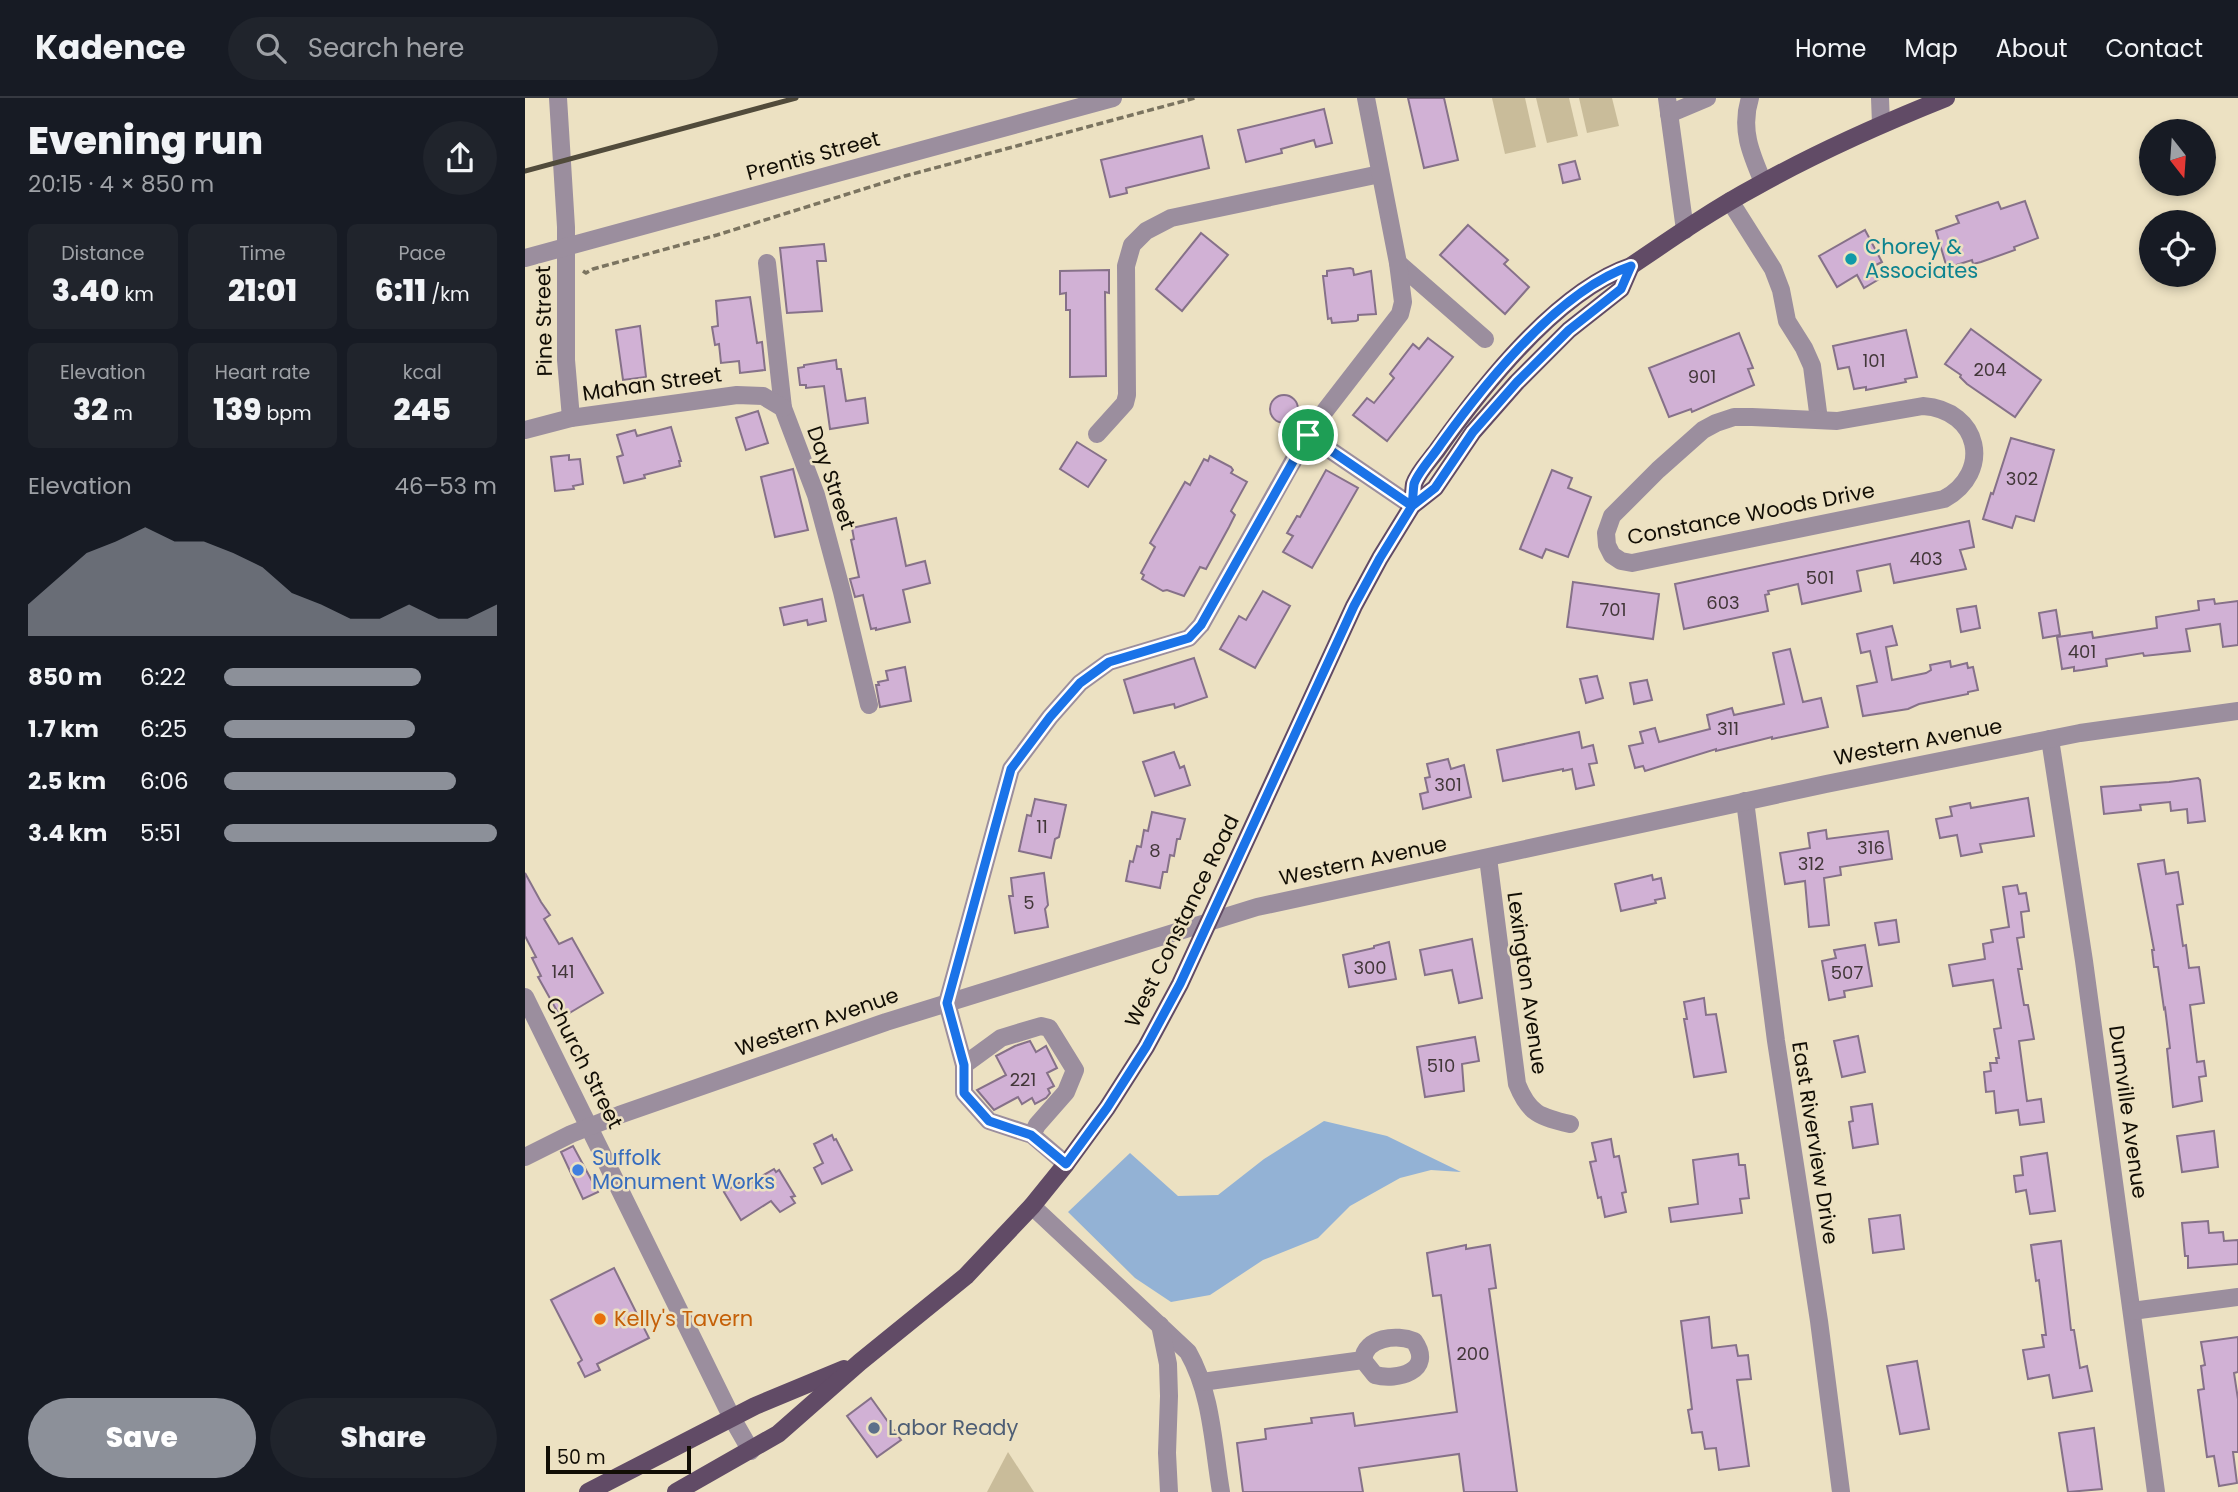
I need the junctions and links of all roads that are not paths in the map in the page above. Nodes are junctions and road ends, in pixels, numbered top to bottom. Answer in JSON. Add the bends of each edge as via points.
{"nodes":[{"id":1,"x":558,"y":98,"type":"edge"},
{"id":2,"x":1113,"y":98,"type":"edge"},
{"id":3,"x":1366,"y":98,"type":"edge"},
{"id":4,"x":1707,"y":98,"type":"edge"},
{"id":5,"x":1750,"y":98,"type":"edge"},
{"id":6,"x":1880,"y":98,"type":"edge"},
{"id":7,"x":1946,"y":98,"type":"edge"},
{"id":8,"x":1668,"y":106,"type":"edge"},
{"id":9,"x":1881,"y":124,"type":"junction"},
{"id":10,"x":1380,"y":174,"type":"junction"},
{"id":11,"x":1763,"y":182,"type":"junction"},
{"id":12,"x":1730,"y":201,"type":"junction"},
{"id":13,"x":1685,"y":230,"type":"junction"},
{"id":14,"x":566,"y":248,"type":"junction"},
{"id":15,"x":525,"y":258,"type":"edge"},
{"id":16,"x":767,"y":263,"type":"dead end"},
{"id":17,"x":1398,"y":263,"type":"junction"},
{"id":18,"x":1485,"y":339,"type":"dead end"},
{"id":19,"x":783,"y":408,"type":"junction"},
{"id":20,"x":571,"y":418,"type":"junction"},
{"id":21,"x":1819,"y":421,"type":"junction"},
{"id":22,"x":525,"y":430,"type":"edge"},
{"id":23,"x":1097,"y":434,"type":"dead end"},
{"id":24,"x":1308,"y":435,"type":"junction"},
{"id":25,"x":1412,"y":506,"type":"junction"},
{"id":26,"x":869,"y":705,"type":"dead end"},
{"id":27,"x":2238,"y":711,"type":"edge"},
{"id":28,"x":2050,"y":739,"type":"junction"},
{"id":29,"x":1745,"y":802,"type":"junction"},
{"id":30,"x":1488,"y":858,"type":"junction"},
{"id":31,"x":1209,"y":922,"type":"junction"},
{"id":32,"x":525,"y":997,"type":"edge"},
{"id":33,"x":947,"y":1003,"type":"junction"},
{"id":34,"x":964,"y":1065,"type":"junction"},
{"id":35,"x":1570,"y":1124,"type":"dead end"},
{"id":36,"x":590,"y":1127,"type":"junction"},
{"id":37,"x":1031,"y":1135,"type":"junction"},
{"id":38,"x":525,"y":1157,"type":"edge"},
{"id":39,"x":1066,"y":1164,"type":"junction"},
{"id":40,"x":1032,"y":1206,"type":"junction"},
{"id":41,"x":2238,"y":1297,"type":"edge"},
{"id":42,"x":2132,"y":1311,"type":"junction"},
{"id":43,"x":1160,"y":1325,"type":"junction"},
{"id":44,"x":1363,"y":1360,"type":"dead end"},
{"id":45,"x":860,"y":1362,"type":"junction"},
{"id":46,"x":1202,"y":1382,"type":"junction"},
{"id":47,"x":732,"y":1418,"type":"junction"},
{"id":48,"x":751,"y":1451,"type":"junction"},
{"id":49,"x":587,"y":1492,"type":"edge"},
{"id":50,"x":675,"y":1492,"type":"edge"},
{"id":51,"x":1169,"y":1492,"type":"edge"},
{"id":52,"x":1220,"y":1492,"type":"edge"},
{"id":53,"x":1841,"y":1492,"type":"edge"},
{"id":54,"x":2156,"y":1492,"type":"edge"}],
"edges":[{"from":1,"to":14,"type":"street","name":"Pine Street"},
{"from":2,"to":14,"type":"street","name":"Prentis Street"},
{"from":3,"to":10,"type":"street"},
{"from":4,"to":8,"type":"street"},
{"from":5,"to":11,"type":"street","via":[[1746,136]]},
{"from":6,"to":9,"type":"street"},
{"from":7,"to":9,"type":"main road","name":"West Constance Road"},
{"from":8,"to":13,"type":"street"},
{"from":9,"to":11,"type":"main road","name":"West Constance Road"},
{"from":10,"to":17,"type":"street"},
{"from":10,"to":23,"type":"street","via":[[1171,218],[1146,231],[1132,245],[1126,265],[1127,395]]},
{"from":11,"to":12,"type":"main road","name":"West Constance Road"},
{"from":12,"to":13,"type":"main road","name":"West Constance Road"},
{"from":12,"to":21,"type":"street","via":[[1773,269],[1787,320],[1812,366]]},
{"from":13,"to":25,"type":"main road","name":"West Constance Road","via":[[1631,266],[1612,272],[1542,326],[1497,373],[1415,482]]},
{"from":14,"to":15,"type":"street","name":"Prentis Street"},
{"from":14,"to":20,"type":"street","name":"Pine Street"},
{"from":16,"to":19,"type":"street","name":"Day Street"},
{"from":17,"to":18,"type":"street"},
{"from":17,"to":24,"type":"street","via":[[1400,314]]},
{"from":19,"to":20,"type":"street","name":"Mahan Street","via":[[763,396],[737,395]]},
{"from":19,"to":26,"type":"street","name":"Day Street","via":[[816,495]]},
{"from":20,"to":22,"type":"street","name":"Mahan Street"},
{"from":21,"to":21,"type":"street","name":"Constance Woods Drive","via":[[1935,407],[1965,424],[1974,450],[1972,467],[1965,482],[1944,499],[1632,564],[1612,555],[1606,533],[1612,516],[1703,430],[1734,417]]},
{"from":24,"to":25,"type":"street"},
{"from":24,"to":33,"type":"street","via":[[1201,625],[1189,638],[1109,662],[1080,683],[1011,769]]},
{"from":25,"to":31,"type":"main road","name":"West Constance Road","via":[[1354,606]]},
{"from":27,"to":28,"type":"street","name":"Western Avenue"},
{"from":28,"to":29,"type":"street","name":"Western Avenue"},
{"from":28,"to":42,"type":"street","name":"Dumville Avenue"},
{"from":29,"to":30,"type":"street","name":"Western Avenue"},
{"from":29,"to":53,"type":"street","name":"East Riverview Drive"},
{"from":30,"to":31,"type":"street","name":"Western Avenue","via":[[1257,907]]},
{"from":30,"to":35,"type":"street","name":"Lexington Avenue","via":[[1517,1084],[1531,1110]]},
{"from":31,"to":33,"type":"street","name":"Western Avenue"},
{"from":31,"to":39,"type":"main road","name":"West Constance Road","via":[[1146,1047]]},
{"from":32,"to":36,"type":"street","name":"Church Street"},
{"from":33,"to":34,"type":"street"},
{"from":33,"to":36,"type":"street","name":"Western Avenue"},
{"from":34,"to":37,"type":"street","via":[[964,1093],[989,1121]]},
{"from":34,"to":37,"type":"street","via":[[1001,1038],[1041,1026],[1049,1028],[1075,1070],[1066,1092]]},
{"from":36,"to":38,"type":"street","name":"Western Avenue"},
{"from":36,"to":47,"type":"street","name":"Church Street"},
{"from":37,"to":39,"type":"street"},
{"from":39,"to":40,"type":"main road","name":"West Constance Road"},
{"from":40,"to":43,"type":"street"},
{"from":40,"to":45,"type":"main road","name":"West Constance Road","via":[[966,1276]]},
{"from":41,"to":42,"type":"street"},
{"from":42,"to":54,"type":"street","name":"Dumville Avenue"},
{"from":43,"to":46,"type":"street","via":[[1188,1352]]},
{"from":43,"to":51,"type":"street","via":[[1168,1364]]},
{"from":44,"to":46,"type":"street"},
{"from":45,"to":47,"type":"main road","name":"West Constance Road"},
{"from":45,"to":48,"type":"main road","name":"West Constance Road","via":[[778,1434]]},
{"from":46,"to":52,"type":"street"},
{"from":47,"to":48,"type":"street","name":"Church Street"},
{"from":47,"to":49,"type":"main road","name":"West Constance Road"},
{"from":48,"to":50,"type":"main road","name":"West Constance Road"}]}
